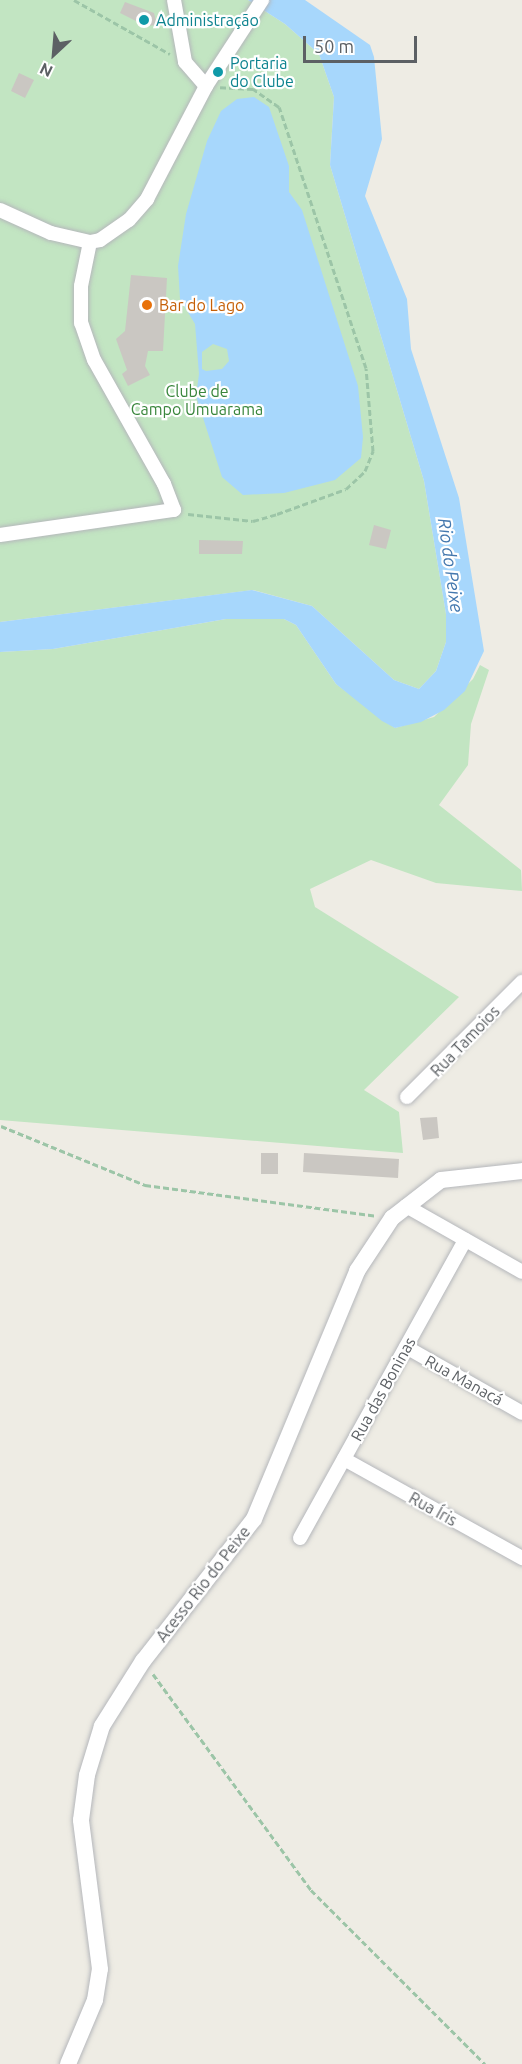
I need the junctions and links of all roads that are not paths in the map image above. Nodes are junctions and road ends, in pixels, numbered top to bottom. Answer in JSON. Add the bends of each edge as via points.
{"nodes":[{"id":1,"x":174,"y":0,"type":"edge"},
{"id":2,"x":262,"y":0,"type":"edge"},
{"id":3,"x":206,"y":86,"type":"junction"},
{"id":4,"x":0,"y":210,"type":"edge"},
{"id":5,"x":90,"y":242,"type":"junction"},
{"id":6,"x":0,"y":535,"type":"edge"},
{"id":7,"x":522,"y":982,"type":"edge"},
{"id":8,"x":407,"y":1097,"type":"dead end"},
{"id":9,"x":522,"y":1171,"type":"edge"},
{"id":10,"x":406,"y":1206,"type":"junction"},
{"id":11,"x":465,"y":1240,"type":"junction"},
{"id":12,"x":502,"y":1261,"type":"junction"},
{"id":13,"x":522,"y":1261,"type":"edge"},
{"id":14,"x":522,"y":1272,"type":"edge"},
{"id":15,"x":406,"y":1347,"type":"junction"},
{"id":16,"x":522,"y":1413,"type":"edge"},
{"id":17,"x":344,"y":1459,"type":"junction"},
{"id":18,"x":300,"y":1538,"type":"dead end"},
{"id":19,"x":522,"y":1558,"type":"edge"},
{"id":20,"x":68,"y":2064,"type":"edge"}],
"edges":[{"from":1,"to":3,"type":"street","via":[[185,62]]},
{"from":2,"to":3,"type":"street"},
{"from":3,"to":5,"type":"street","via":[[147,199],[129,220],[100,240]]},
{"from":4,"to":5,"type":"street","via":[[44,230]]},
{"from":5,"to":6,"type":"street","via":[[81,286],[81,323],[94,360],[164,484],[174,510]]},
{"from":7,"to":8,"type":"street","name":"Rua Tamoios"},
{"from":9,"to":10,"type":"street","name":"Acesso Rio do Peixe","via":[[441,1180]]},
{"from":10,"to":11,"type":"street"},
{"from":10,"to":20,"type":"street","name":"Acesso Rio do Peixe","via":[[392,1218],[357,1272],[254,1519],[143,1661],[102,1726],[87,1775],[81,1820],[100,1969],[95,2000]]},
{"from":11,"to":12,"type":"street"},
{"from":11,"to":15,"type":"street","name":"Rua das Boninas"},
{"from":12,"to":13,"type":"street"},
{"from":12,"to":14,"type":"street"},
{"from":15,"to":16,"type":"street","name":"Rua Manacá"},
{"from":15,"to":17,"type":"street","name":"Rua das Boninas"},
{"from":17,"to":18,"type":"street","name":"Rua das Boninas"},
{"from":17,"to":19,"type":"street","name":"Rua Íris"}]}
